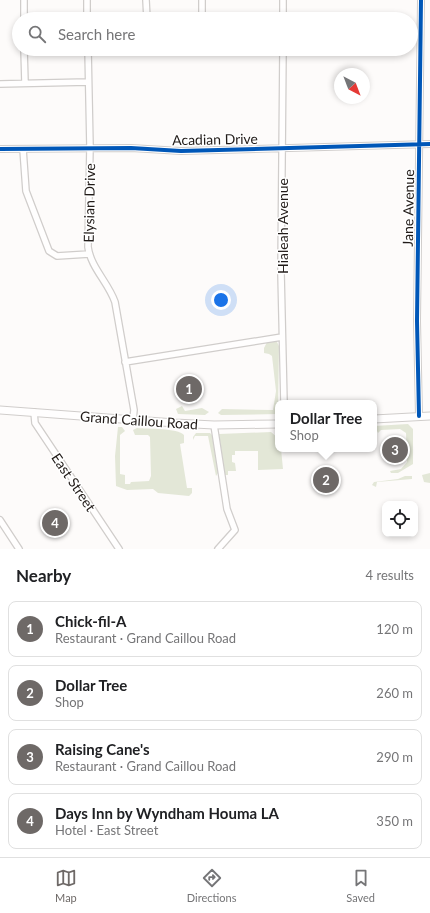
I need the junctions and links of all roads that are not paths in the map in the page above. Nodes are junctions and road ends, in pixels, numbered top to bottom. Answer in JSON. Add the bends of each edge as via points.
{"nodes":[{"id":1,"x":24,"y":0,"type":"edge"},
{"id":2,"x":87,"y":0,"type":"edge"},
{"id":3,"x":146,"y":0,"type":"edge"},
{"id":4,"x":202,"y":0,"type":"edge"},
{"id":5,"x":283,"y":0,"type":"edge"},
{"id":6,"x":422,"y":0,"type":"edge"},
{"id":7,"x":24,"y":12,"type":"edge"},
{"id":8,"x":87,"y":12,"type":"edge"},
{"id":9,"x":147,"y":12,"type":"edge"},
{"id":10,"x":202,"y":12,"type":"edge"},
{"id":11,"x":283,"y":12,"type":"edge"},
{"id":12,"x":24,"y":56,"type":"edge"},
{"id":13,"x":88,"y":56,"type":"edge"},
{"id":14,"x":282,"y":56,"type":"edge"},
{"id":15,"x":88,"y":82,"type":"junction"},
{"id":16,"x":25,"y":83,"type":"junction"},
{"id":17,"x":0,"y":84,"type":"edge"},
{"id":18,"x":420,"y":144,"type":"junction"},
{"id":19,"x":430,"y":144,"type":"edge"},
{"id":20,"x":90,"y":147,"type":"junction"},
{"id":21,"x":0,"y":149,"type":"edge"},
{"id":22,"x":23,"y":149,"type":"junction"},
{"id":23,"x":282,"y":149,"type":"junction"},
{"id":24,"x":89,"y":254,"type":"junction"},
{"id":25,"x":282,"y":337,"type":"junction"},
{"id":26,"x":126,"y":362,"type":"junction"},
{"id":27,"x":284,"y":400,"type":"edge"},
{"id":28,"x":0,"y":410,"type":"edge"},
{"id":29,"x":34,"y":412,"type":"junction"},
{"id":30,"x":419,"y":416,"type":"junction"},
{"id":31,"x":430,"y":416,"type":"edge"},
{"id":32,"x":377,"y":419,"type":"edge"},
{"id":33,"x":132,"y":420,"type":"junction"},
{"id":34,"x":275,"y":424,"type":"edge"},
{"id":35,"x":214,"y":425,"type":"junction"},
{"id":36,"x":0,"y":520,"type":"edge"},
{"id":37,"x":19,"y":549,"type":"edge"},
{"id":38,"x":120,"y":549,"type":"edge"},
{"id":39,"x":218,"y":549,"type":"edge"}],
"edges":[{"from":1,"to":7,"type":"street"},
{"from":2,"to":8,"type":"street"},
{"from":3,"to":9,"type":"street"},
{"from":4,"to":10,"type":"street"},
{"from":5,"to":11,"type":"street"},
{"from":6,"to":18,"type":"street","name":"Jane Avenue"},
{"from":12,"to":16,"type":"street"},
{"from":13,"to":15,"type":"street","name":"Elysian Drive"},
{"from":14,"to":23,"type":"street","name":"Hialeah Avenue"},
{"from":15,"to":16,"type":"street"},
{"from":15,"to":20,"type":"street","name":"Elysian Drive"},
{"from":16,"to":17,"type":"street"},
{"from":18,"to":19,"type":"street","name":"Acadian Drive"},
{"from":18,"to":23,"type":"street","name":"Acadian Drive"},
{"from":18,"to":30,"type":"street","name":"Jane Avenue"},
{"from":20,"to":22,"type":"street","name":"Acadian Drive"},
{"from":20,"to":23,"type":"street","name":"Acadian Drive","via":[[181,151]]},
{"from":20,"to":24,"type":"street","name":"Elysian Drive"},
{"from":21,"to":22,"type":"street","name":"Acadian Drive"},
{"from":22,"to":24,"type":"street","via":[[26,191],[49,251],[57,256]]},
{"from":23,"to":25,"type":"street","name":"Hialeah Avenue"},
{"from":24,"to":26,"type":"street","name":"Elysian Drive","via":[[113,296]]},
{"from":25,"to":26,"type":"street"},
{"from":25,"to":27,"type":"street","name":"Hialeah Avenue"},
{"from":26,"to":33,"type":"street","name":"Elysian Drive","via":[[134,410]]},
{"from":28,"to":29,"type":"main road","name":"Grand Caillou Road"},
{"from":29,"to":33,"type":"main road","name":"Grand Caillou Road"},
{"from":29,"to":38,"type":"street","name":"East Street","via":[[35,423]]},
{"from":30,"to":31,"type":"main road"},
{"from":30,"to":32,"type":"main road"},
{"from":33,"to":35,"type":"main road","name":"Grand Caillou Road"},
{"from":34,"to":35,"type":"main road","name":"Grand Caillou Road"},
{"from":35,"to":39,"type":"street","via":[[227,509],[235,530]]},
{"from":36,"to":37,"type":"street"}]}
